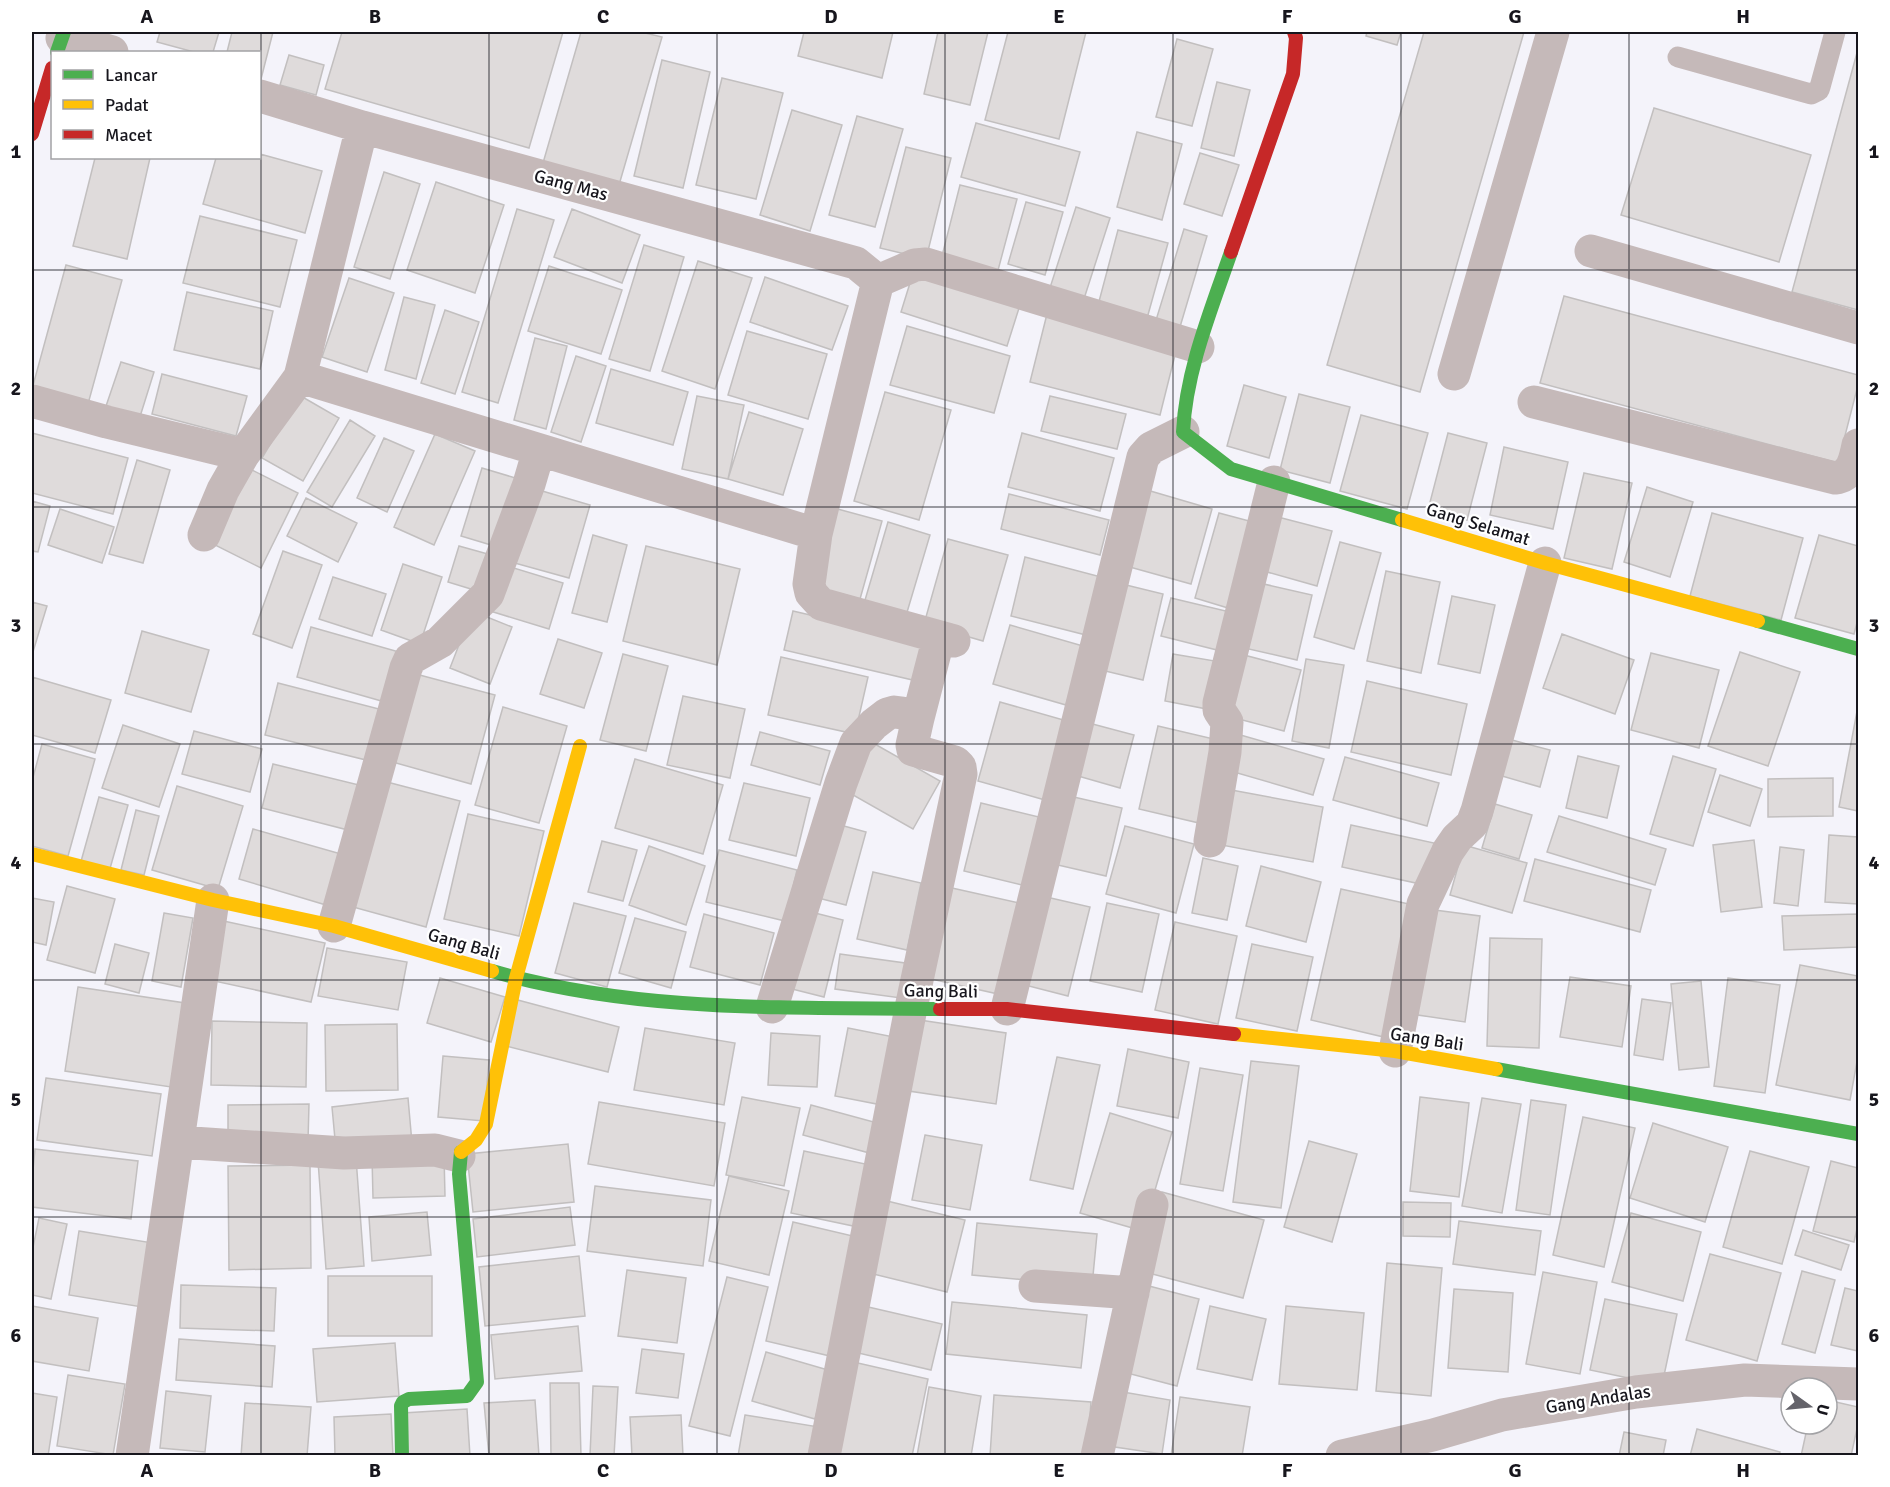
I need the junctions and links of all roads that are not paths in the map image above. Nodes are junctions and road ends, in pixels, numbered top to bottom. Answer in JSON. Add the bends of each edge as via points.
{"nodes":[{"id":1,"x":1294,"y":32,"type":"edge"},
{"id":2,"x":1553,"y":32,"type":"edge"},
{"id":3,"x":1835,"y":32,"type":"edge"},
{"id":4,"x":61,"y":40,"type":"edge"},
{"id":5,"x":108,"y":51,"type":"edge"},
{"id":6,"x":1678,"y":57,"type":"dead end"},
{"id":7,"x":51,"y":71,"type":"edge"},
{"id":8,"x":261,"y":96,"type":"edge"},
{"id":9,"x":362,"y":127,"type":"junction"},
{"id":10,"x":32,"y":134,"type":"edge"},
{"id":11,"x":1591,"y":251,"type":"dead end"},
{"id":12,"x":878,"y":281,"type":"junction"},
{"id":13,"x":1858,"y":328,"type":"edge"},
{"id":14,"x":1198,"y":347,"type":"junction"},
{"id":15,"x":1454,"y":374,"type":"dead end"},
{"id":16,"x":300,"y":377,"type":"junction"},
{"id":17,"x":32,"y":401,"type":"edge"},
{"id":18,"x":1534,"y":402,"type":"dead end"},
{"id":19,"x":1183,"y":432,"type":"junction"},
{"id":20,"x":1858,"y":445,"type":"edge"},
{"id":21,"x":539,"y":450,"type":"junction"},
{"id":22,"x":243,"y":455,"type":"junction"},
{"id":23,"x":1274,"y":482,"type":"junction"},
{"id":24,"x":816,"y":534,"type":"junction"},
{"id":25,"x":204,"y":535,"type":"dead end"},
{"id":26,"x":1545,"y":562,"type":"junction"},
{"id":27,"x":1858,"y":649,"type":"edge"},
{"id":28,"x":918,"y":718,"type":"junction"},
{"id":29,"x":580,"y":746,"type":"dead end"},
{"id":30,"x":1210,"y":842,"type":"dead end"},
{"id":31,"x":32,"y":854,"type":"edge"},
{"id":32,"x":213,"y":900,"type":"junction"},
{"id":33,"x":334,"y":926,"type":"junction"},
{"id":34,"x":516,"y":978,"type":"junction"},
{"id":35,"x":772,"y":1007,"type":"junction"},
{"id":36,"x":911,"y":1008,"type":"junction"},
{"id":37,"x":1007,"y":1009,"type":"junction"},
{"id":38,"x":1395,"y":1051,"type":"junction"},
{"id":39,"x":1858,"y":1134,"type":"edge"},
{"id":40,"x":178,"y":1142,"type":"junction"},
{"id":41,"x":459,"y":1156,"type":"junction"},
{"id":42,"x":1152,"y":1205,"type":"dead end"},
{"id":43,"x":1035,"y":1286,"type":"dead end"},
{"id":44,"x":1133,"y":1293,"type":"junction"},
{"id":45,"x":1858,"y":1384,"type":"edge"},
{"id":46,"x":132,"y":1455,"type":"edge"},
{"id":47,"x":402,"y":1455,"type":"edge"},
{"id":48,"x":824,"y":1455,"type":"edge"},
{"id":49,"x":1097,"y":1455,"type":"edge"},
{"id":50,"x":1342,"y":1455,"type":"edge"}],
"edges":[{"from":1,"to":14,"type":"street","via":[[1293,74]]},
{"from":2,"to":15,"type":"street"},
{"from":3,"to":6,"type":"lane","via":[[1819,90],[1811,94]]},
{"from":4,"to":5,"type":"street"},
{"from":7,"to":10,"type":"street"},
{"from":8,"to":9,"type":"street","name":"Gang Mas"},
{"from":9,"to":12,"type":"street","name":"Gang Mas","via":[[856,263]]},
{"from":9,"to":16,"type":"street"},
{"from":11,"to":13,"type":"street"},
{"from":12,"to":14,"type":"street","via":[[926,264]]},
{"from":12,"to":24,"type":"street"},
{"from":14,"to":19,"type":"street","via":[[1184,408]]},
{"from":16,"to":21,"type":"street"},
{"from":16,"to":22,"type":"street"},
{"from":17,"to":22,"type":"street"},
{"from":18,"to":20,"type":"street","via":[[1835,478],[1850,470]]},
{"from":19,"to":23,"type":"street","name":"Gang Selamat","via":[[1214,460]]},
{"from":19,"to":37,"type":"street","via":[[1151,448],[1143,457]]},
{"from":21,"to":24,"type":"street"},
{"from":21,"to":33,"type":"street","via":[[488,594],[440,642],[410,659],[406,668]]},
{"from":22,"to":25,"type":"street"},
{"from":23,"to":26,"type":"street","name":"Gang Selamat"},
{"from":23,"to":30,"type":"street","via":[[1219,703],[1227,722]]},
{"from":24,"to":28,"type":"street","via":[[809,584],[821,604],[947,639]]},
{"from":26,"to":27,"type":"street","name":"Gang Selamat"},
{"from":26,"to":38,"type":"street","via":[[1472,824],[1448,851],[1423,904]]},
{"from":28,"to":35,"type":"street","via":[[887,714],[856,743]]},
{"from":28,"to":36,"type":"street","via":[[913,750],[955,762],[961,774]]},
{"from":29,"to":34,"type":"street"},
{"from":31,"to":32,"type":"street","name":"Gang Bali"},
{"from":32,"to":33,"type":"street","name":"Gang Bali"},
{"from":32,"to":40,"type":"street"},
{"from":33,"to":34,"type":"street","name":"Gang Bali"},
{"from":34,"to":35,"type":"street","name":"Gang Bali","via":[[650,1000]]},
{"from":34,"to":41,"type":"street","via":[[486,1124]]},
{"from":35,"to":36,"type":"street","name":"Gang Bali"},
{"from":36,"to":37,"type":"street","name":"Gang Bali"},
{"from":36,"to":48,"type":"street"},
{"from":37,"to":38,"type":"street","name":"Gang Bali"},
{"from":38,"to":39,"type":"street","name":"Gang Bali"},
{"from":40,"to":41,"type":"street","via":[[344,1153],[435,1150]]},
{"from":40,"to":46,"type":"street"},
{"from":41,"to":47,"type":"street","via":[[477,1382],[467,1396],[403,1402]]},
{"from":42,"to":44,"type":"street"},
{"from":43,"to":44,"type":"street"},
{"from":44,"to":49,"type":"street"},
{"from":45,"to":50,"type":"street","name":"Gang Andalas","via":[[1745,1380],[1636,1392],[1502,1415]]}]}
